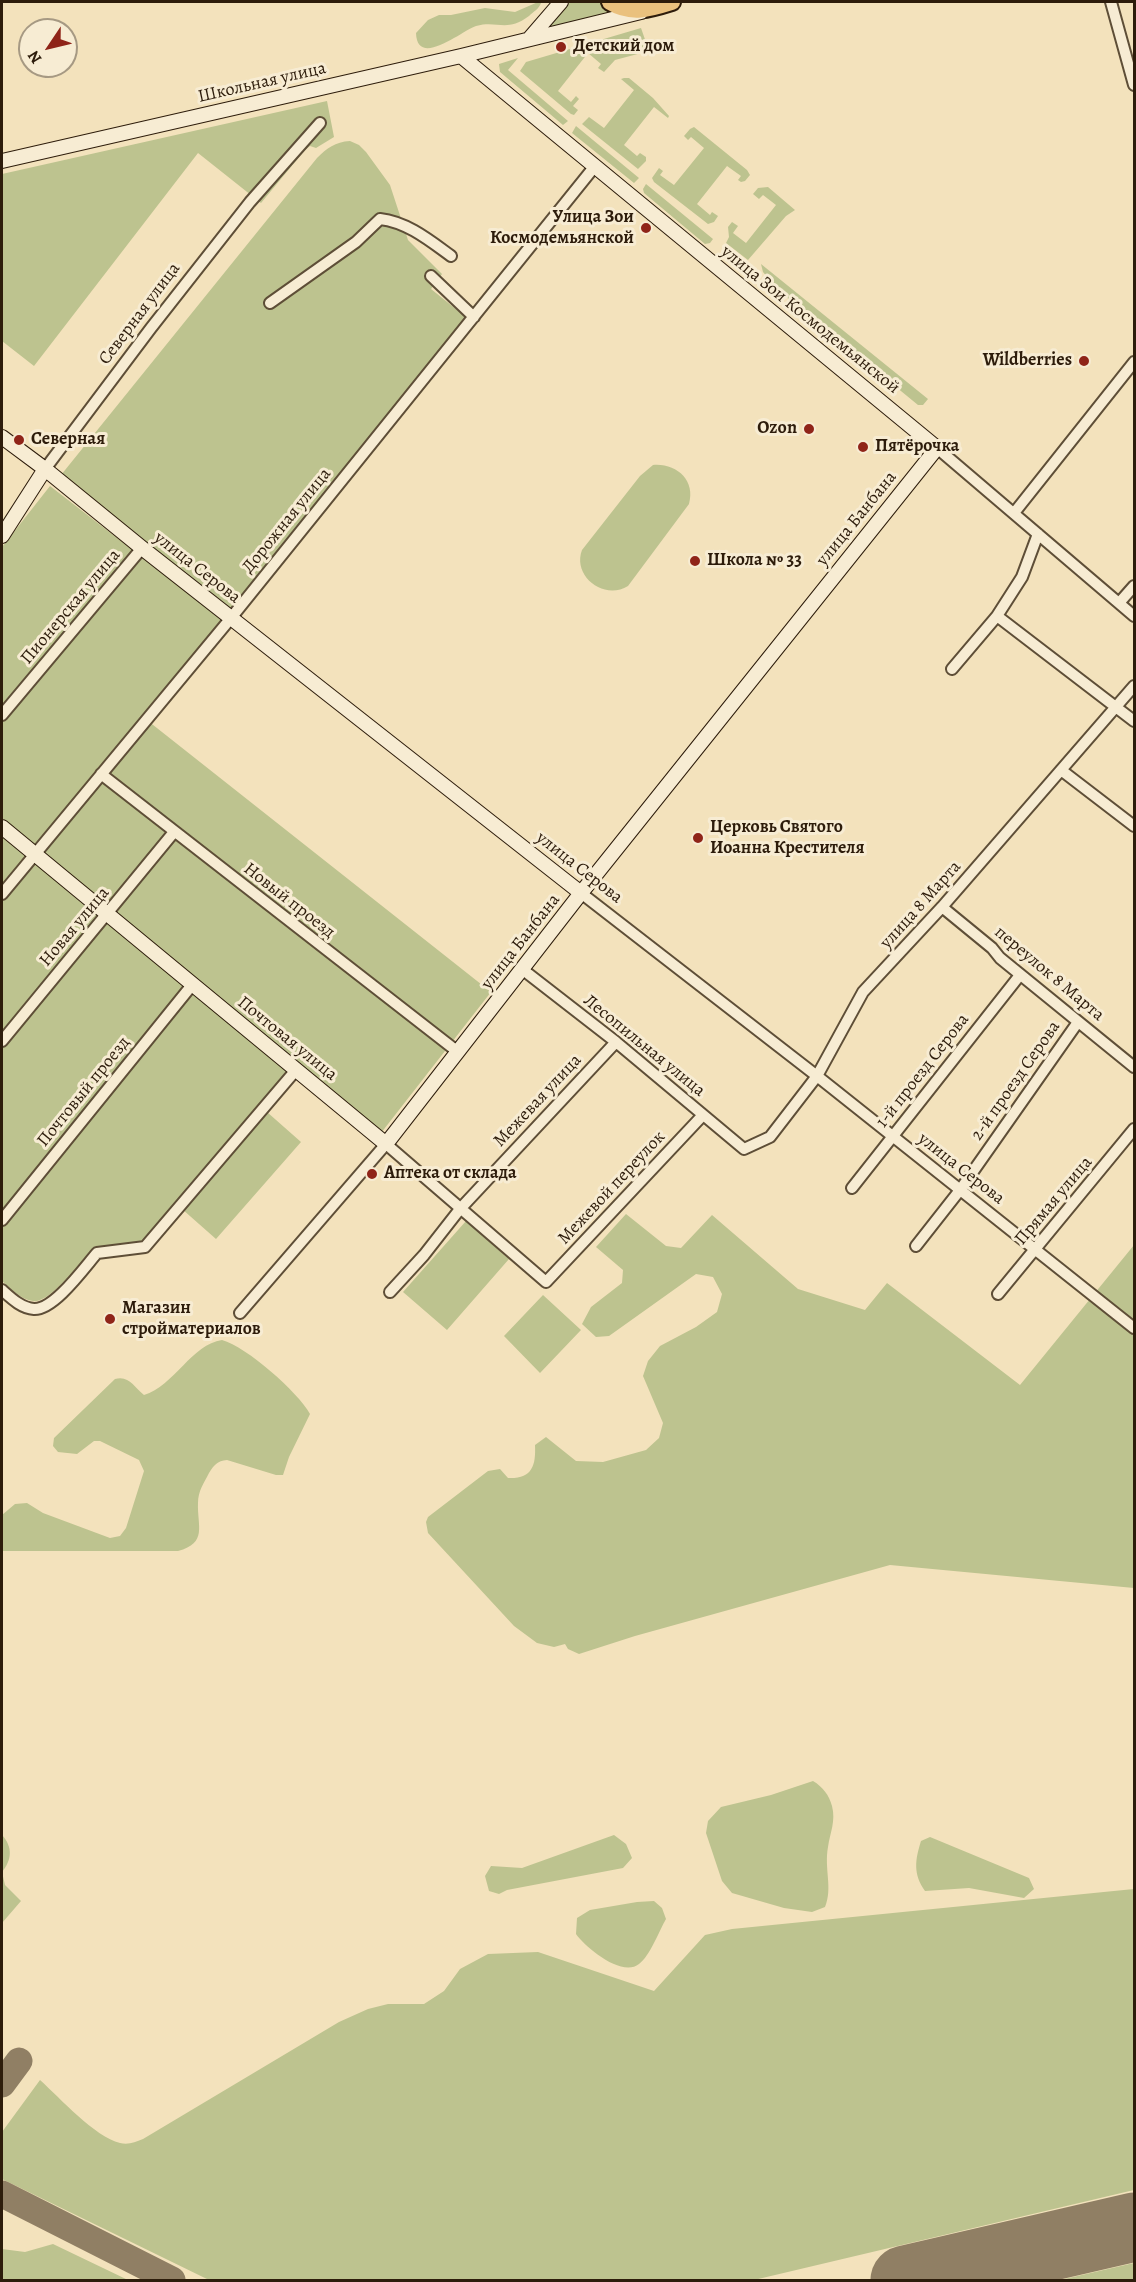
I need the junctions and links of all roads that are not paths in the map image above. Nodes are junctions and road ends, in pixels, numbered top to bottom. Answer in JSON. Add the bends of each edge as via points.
{"nodes":[{"id":1,"x":561,"y":2,"type":"edge"},
{"id":2,"x":610,"y":2,"type":"edge"},
{"id":3,"x":672,"y":2,"type":"edge"},
{"id":4,"x":1111,"y":2,"type":"edge"},
{"id":5,"x":659,"y":5,"type":"edge"},
{"id":6,"x":529,"y":39,"type":"junction"},
{"id":7,"x":461,"y":56,"type":"junction"},
{"id":8,"x":1134,"y":84,"type":"edge"},
{"id":9,"x":320,"y":123,"type":"dead end"},
{"id":10,"x":2,"y":161,"type":"edge"},
{"id":11,"x":595,"y":166,"type":"junction"},
{"id":12,"x":451,"y":256,"type":"dead end"},
{"id":13,"x":431,"y":276,"type":"dead end"},
{"id":14,"x":270,"y":303,"type":"dead end"},
{"id":15,"x":474,"y":317,"type":"junction"},
{"id":16,"x":1134,"y":362,"type":"edge"},
{"id":17,"x":2,"y":437,"type":"edge"},
{"id":18,"x":937,"y":448,"type":"junction"},
{"id":19,"x":45,"y":469,"type":"junction"},
{"id":20,"x":1014,"y":513,"type":"junction"},
{"id":21,"x":1038,"y":534,"type":"junction"},
{"id":22,"x":2,"y":536,"type":"edge"},
{"id":23,"x":142,"y":548,"type":"junction"},
{"id":24,"x":1134,"y":586,"type":"edge"},
{"id":25,"x":1119,"y":603,"type":"junction"},
{"id":26,"x":997,"y":616,"type":"junction"},
{"id":27,"x":1134,"y":616,"type":"edge"},
{"id":28,"x":231,"y":618,"type":"junction"},
{"id":29,"x":952,"y":669,"type":"dead end"},
{"id":30,"x":1134,"y":686,"type":"edge"},
{"id":31,"x":1116,"y":707,"type":"junction"},
{"id":32,"x":2,"y":715,"type":"edge"},
{"id":33,"x":1134,"y":721,"type":"edge"},
{"id":34,"x":1061,"y":770,"type":"junction"},
{"id":35,"x":101,"y":774,"type":"junction"},
{"id":36,"x":1134,"y":826,"type":"edge"},
{"id":37,"x":2,"y":827,"type":"edge"},
{"id":38,"x":174,"y":832,"type":"junction"},
{"id":39,"x":35,"y":854,"type":"junction"},
{"id":40,"x":581,"y":893,"type":"junction"},
{"id":41,"x":2,"y":894,"type":"edge"},
{"id":42,"x":942,"y":907,"type":"junction"},
{"id":43,"x":106,"y":915,"type":"junction"},
{"id":44,"x":522,"y":969,"type":"junction"},
{"id":45,"x":1020,"y":975,"type":"junction"},
{"id":46,"x":192,"y":985,"type":"junction"},
{"id":47,"x":1078,"y":1022,"type":"junction"},
{"id":48,"x":2,"y":1041,"type":"edge"},
{"id":49,"x":616,"y":1042,"type":"junction"},
{"id":50,"x":458,"y":1052,"type":"junction"},
{"id":51,"x":1134,"y":1066,"type":"edge"},
{"id":52,"x":296,"y":1070,"type":"junction"},
{"id":53,"x":817,"y":1076,"type":"junction"},
{"id":54,"x":703,"y":1116,"type":"junction"},
{"id":55,"x":1134,"y":1129,"type":"edge"},
{"id":56,"x":892,"y":1137,"type":"junction"},
{"id":57,"x":386,"y":1144,"type":"junction"},
{"id":58,"x":744,"y":1149,"type":"joint"},
{"id":59,"x":852,"y":1188,"type":"dead end"},
{"id":60,"x":960,"y":1190,"type":"junction"},
{"id":61,"x":460,"y":1209,"type":"junction"},
{"id":62,"x":2,"y":1220,"type":"edge"},
{"id":63,"x":916,"y":1246,"type":"dead end"},
{"id":64,"x":1035,"y":1250,"type":"junction"},
{"id":65,"x":546,"y":1282,"type":"joint"},
{"id":66,"x":2,"y":1290,"type":"edge"},
{"id":67,"x":390,"y":1292,"type":"dead end"},
{"id":68,"x":998,"y":1294,"type":"dead end"},
{"id":69,"x":240,"y":1312,"type":"dead end"},
{"id":70,"x":1134,"y":1328,"type":"edge"}],
"edges":[{"from":1,"to":6,"type":"street"},
{"from":2,"to":5,"type":"main road","via":[[631,10]]},
{"from":3,"to":5,"type":"main road"},
{"from":4,"to":8,"type":"street"},
{"from":5,"to":6,"type":"street","name":"Школьная улица"},
{"from":6,"to":7,"type":"street","name":"Школьная улица"},
{"from":7,"to":10,"type":"street","name":"Школьная улица"},
{"from":7,"to":11,"type":"street","name":"улица Зои Космодемьянской"},
{"from":9,"to":19,"type":"street","name":"Северная улица","via":[[250,202]]},
{"from":11,"to":15,"type":"street","name":"Дорожная улица"},
{"from":11,"to":18,"type":"street","name":"улица Зои Космодемьянской"},
{"from":12,"to":14,"type":"street","via":[[418,233],[393,220],[380,219],[356,242]]},
{"from":13,"to":15,"type":"street"},
{"from":15,"to":28,"type":"street","name":"Дорожная улица"},
{"from":16,"to":20,"type":"street"},
{"from":17,"to":19,"type":"street","name":"улица Серова"},
{"from":18,"to":20,"type":"street","name":"улица Зои Космодемьянской"},
{"from":18,"to":40,"type":"street","name":"улица Банбана"},
{"from":19,"to":22,"type":"street","name":"Северная улица"},
{"from":19,"to":23,"type":"street","name":"улица Серова"},
{"from":20,"to":21,"type":"street","name":"улица Зои Космодемьянской"},
{"from":21,"to":25,"type":"street","name":"улица Зои Космодемьянской"},
{"from":21,"to":26,"type":"street","via":[[1022,577]]},
{"from":23,"to":28,"type":"street","name":"улица Серова"},
{"from":23,"to":32,"type":"street","name":"Пионерская улица"},
{"from":24,"to":25,"type":"street"},
{"from":25,"to":27,"type":"street","name":"улица Зои Космодемьянской"},
{"from":26,"to":29,"type":"street"},
{"from":26,"to":31,"type":"street"},
{"from":28,"to":35,"type":"street","name":"Дорожная улица"},
{"from":28,"to":40,"type":"street","name":"улица Серова"},
{"from":30,"to":31,"type":"street","name":"улица 8 Марта"},
{"from":31,"to":33,"type":"street"},
{"from":31,"to":34,"type":"street","name":"улица 8 Марта"},
{"from":34,"to":36,"type":"street"},
{"from":34,"to":42,"type":"street","name":"улица 8 Марта"},
{"from":35,"to":38,"type":"street","name":"Новый проезд"},
{"from":35,"to":39,"type":"street","name":"Дорожная улица"},
{"from":37,"to":39,"type":"street","name":"Почтовая улица"},
{"from":38,"to":43,"type":"street","name":"Новая улица"},
{"from":38,"to":50,"type":"street","name":"Новый проезд"},
{"from":39,"to":41,"type":"street","name":"Дорожная улица"},
{"from":39,"to":43,"type":"street","name":"Почтовая улица"},
{"from":40,"to":44,"type":"street","name":"улица Банбана"},
{"from":40,"to":53,"type":"street","name":"улица Серова"},
{"from":42,"to":45,"type":"street","name":"переулок 8 Марта"},
{"from":42,"to":53,"type":"street","name":"улица 8 Марта","via":[[863,992]]},
{"from":43,"to":46,"type":"street","name":"Почтовая улица"},
{"from":43,"to":48,"type":"street","name":"Новая улица"},
{"from":44,"to":49,"type":"street","name":"Лесопильная улица"},
{"from":44,"to":50,"type":"street","name":"улица Банбана"},
{"from":45,"to":47,"type":"street","name":"переулок 8 Марта"},
{"from":45,"to":56,"type":"street","name":"1-й проезд Серова"},
{"from":46,"to":52,"type":"street","name":"Почтовая улица"},
{"from":46,"to":62,"type":"street","name":"Почтовый проезд"},
{"from":47,"to":51,"type":"street","name":"переулок 8 Марта"},
{"from":47,"to":60,"type":"street","name":"2-й проезд Серова"},
{"from":49,"to":54,"type":"street","name":"Лесопильная улица"},
{"from":49,"to":61,"type":"street","name":"Межевая улица"},
{"from":50,"to":57,"type":"street","name":"улица Банбана"},
{"from":52,"to":57,"type":"street","name":"Почтовая улица"},
{"from":52,"to":66,"type":"street","via":[[145,1248],[97,1253],[53,1303],[36,1309],[18,1304]]},
{"from":53,"to":56,"type":"street","name":"улица Серова"},
{"from":53,"to":58,"type":"street","name":"улица 8 Марта","via":[[770,1137]]},
{"from":54,"to":58,"type":"street","name":"Лесопильная улица"},
{"from":54,"to":65,"type":"street","name":"Межевой переулок"},
{"from":55,"to":64,"type":"street","name":"Прямая улица"},
{"from":56,"to":59,"type":"street","name":"1-й проезд Серова"},
{"from":56,"to":60,"type":"street","name":"улица Серова"},
{"from":57,"to":61,"type":"street","name":"Почтовая улица"},
{"from":57,"to":69,"type":"street","name":"улица Банбана"},
{"from":60,"to":63,"type":"street","name":"2-й проезд Серова"},
{"from":60,"to":64,"type":"street","name":"улица Серова"},
{"from":61,"to":65,"type":"street","name":"Почтовая улица"},
{"from":61,"to":67,"type":"street","name":"Межевая улица"},
{"from":64,"to":68,"type":"street","name":"Прямая улица"},
{"from":64,"to":70,"type":"street","name":"улица Серова"}]}
